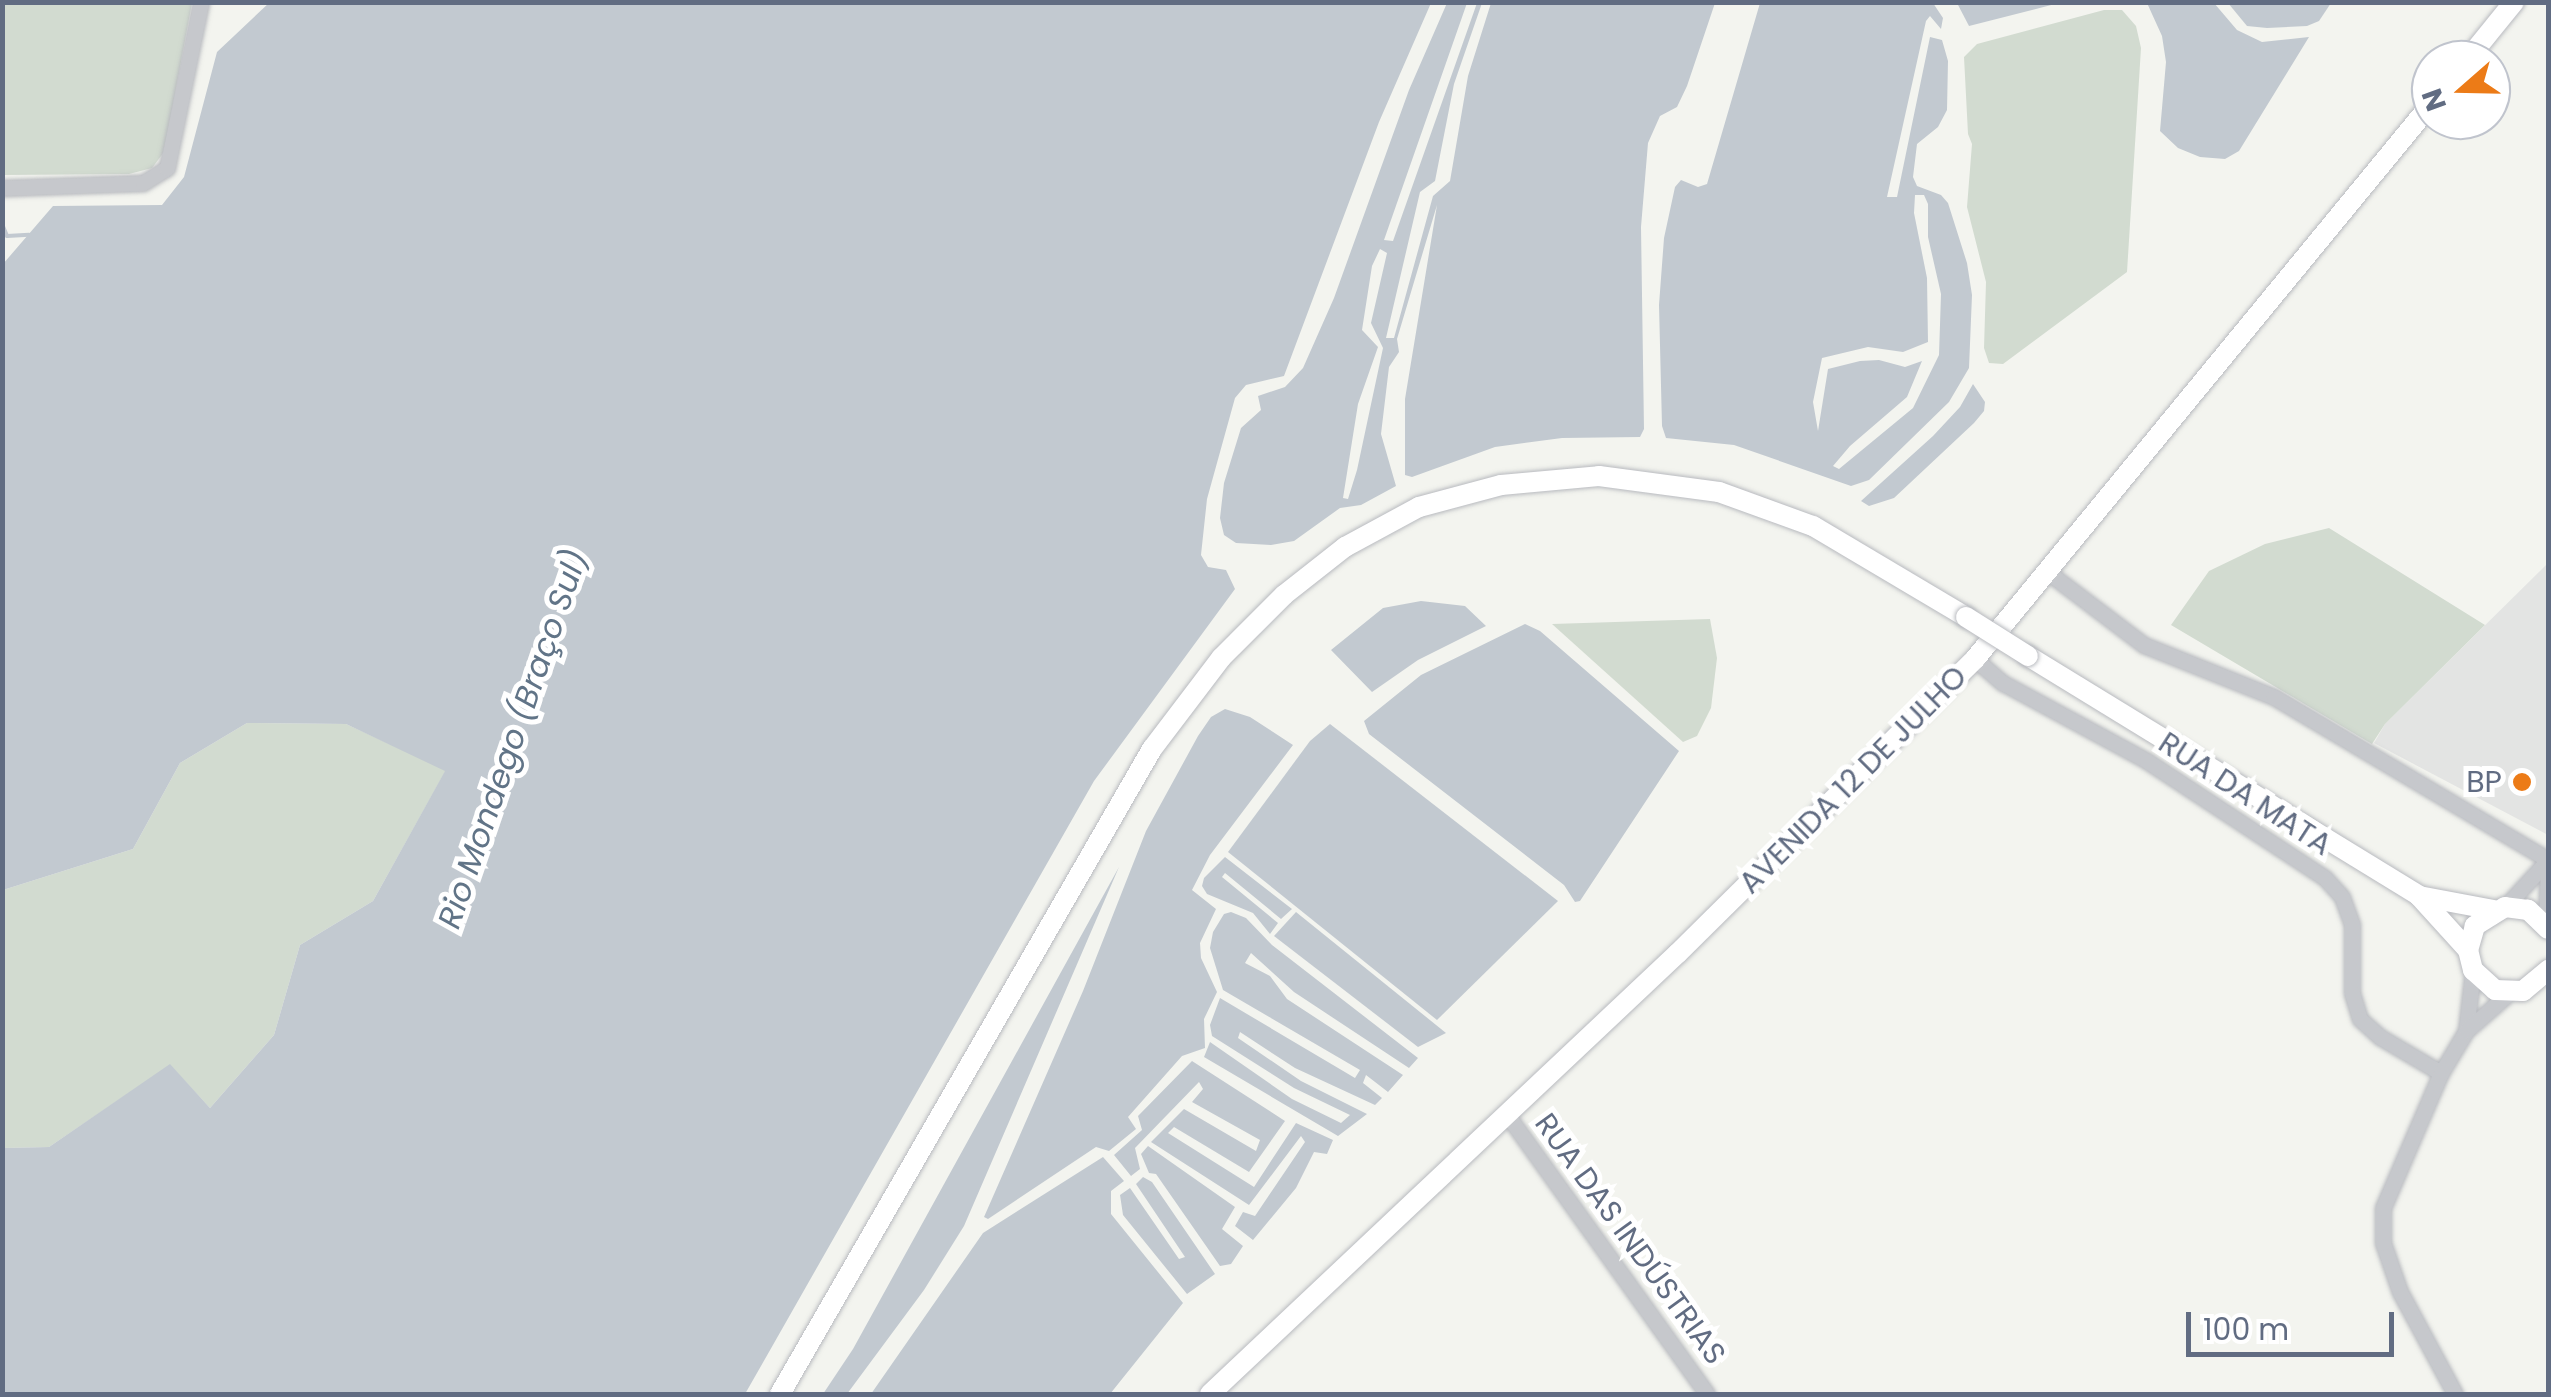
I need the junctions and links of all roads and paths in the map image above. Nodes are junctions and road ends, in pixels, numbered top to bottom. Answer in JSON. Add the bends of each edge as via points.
{"nodes":[{"id":1,"x":201,"y":2,"type":"edge"},
{"id":2,"x":2514,"y":2,"type":"edge"},
{"id":3,"x":2483,"y":40,"type":"edge"},
{"id":4,"x":2411,"y":129,"type":"edge"},
{"id":5,"x":2,"y":188,"type":"edge"},
{"id":6,"x":2049,"y":573,"type":"junction"},
{"id":7,"x":1975,"y":659,"type":"junction"},
{"id":8,"x":2548,"y":862,"type":"edge"},
{"id":9,"x":2419,"y":896,"type":"junction"},
{"id":10,"x":2499,"y":909,"type":"junction"},
{"id":11,"x":2547,"y":927,"type":"edge"},
{"id":12,"x":2471,"y":960,"type":"junction"},
{"id":13,"x":2544,"y":981,"type":"edge"},
{"id":14,"x":2510,"y":993,"type":"junction"},
{"id":15,"x":2466,"y":1031,"type":"junction"},
{"id":16,"x":2441,"y":1074,"type":"junction"},
{"id":17,"x":1508,"y":1116,"type":"junction"},
{"id":18,"x":780,"y":1394,"type":"edge"},
{"id":19,"x":1210,"y":1394,"type":"edge"},
{"id":20,"x":1708,"y":1394,"type":"edge"},
{"id":21,"x":2455,"y":1394,"type":"edge"}],
"edges":[{"from":1,"to":5,"type":"street","via":[[167,168],[143,183]]},
{"from":2,"to":3,"type":"main road"},
{"from":4,"to":6,"type":"main road","name":"AVENIDA 12 DE JULHO"},
{"from":6,"to":7,"type":"main road","name":"AVENIDA 12 DE JULHO"},
{"from":6,"to":8,"type":"street","via":[[2144,645],[2274,698]]},
{"from":7,"to":16,"type":"street","name":"RUA DA MATA","via":[[2325,878],[2342,897],[2352,924],[2352,993],[2360,1019]]},
{"from":7,"to":17,"type":"main road","name":"AVENIDA 12 DE JULHO"},
{"from":8,"to":10,"type":"street"},
{"from":8,"to":11,"type":"street"},
{"from":9,"to":10,"type":"main road"},
{"from":9,"to":12,"type":"main road"},
{"from":9,"to":18,"type":"main road","bridge":true,"via":[[1813,526],[1719,492],[1599,476],[1501,485],[1419,508],[1345,548],[1284,595],[1221,658],[1152,749]]},
{"from":10,"to":11,"type":"main road","via":[[2528,910]]},
{"from":10,"to":12,"type":"main road","via":[[2475,926]]},
{"from":12,"to":14,"type":"main road","via":[[2482,982]]},
{"from":12,"to":15,"type":"street"},
{"from":13,"to":14,"type":"main road"},
{"from":14,"to":15,"type":"street"},
{"from":15,"to":16,"type":"street"},
{"from":16,"to":21,"type":"street","via":[[2383,1208],[2383,1243],[2400,1292]]},
{"from":17,"to":19,"type":"main road","name":"AVENIDA 12 DE JULHO"},
{"from":17,"to":20,"type":"street","name":"RUA DAS INDÚSTRIAS"}]}
